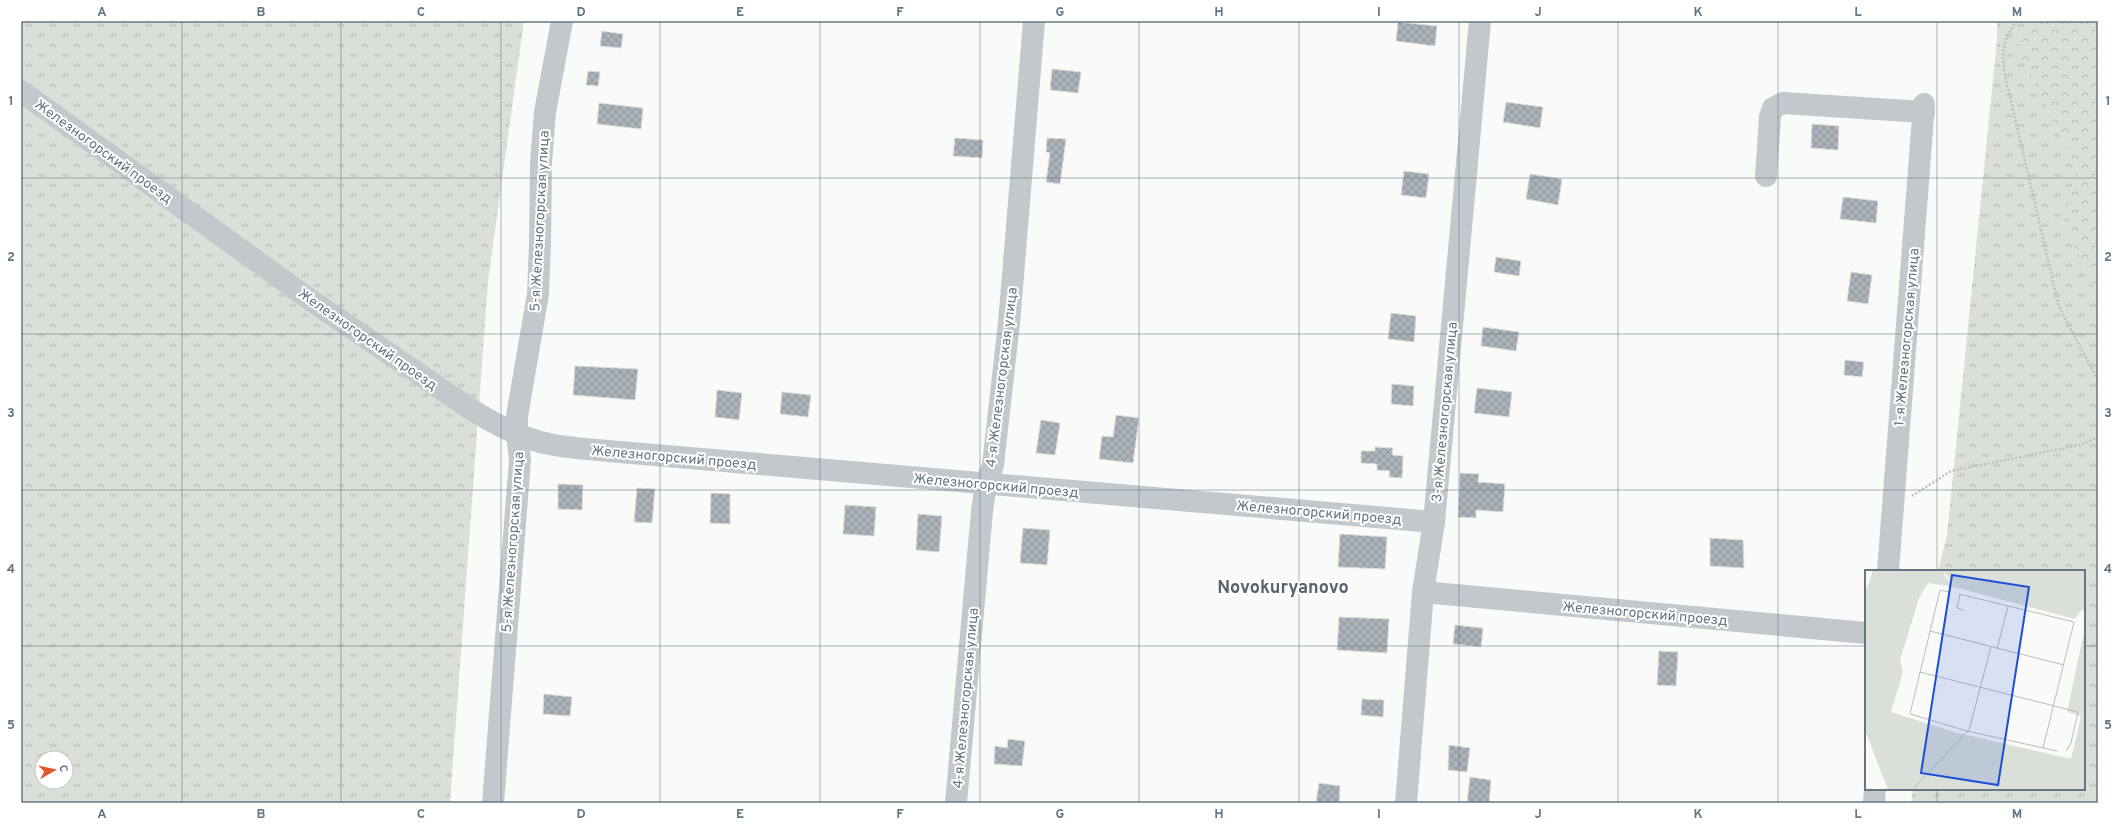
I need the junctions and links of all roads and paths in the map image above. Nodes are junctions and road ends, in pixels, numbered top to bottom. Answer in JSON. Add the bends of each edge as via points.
{"nodes":[{"id":1,"x":562,"y":21,"type":"edge"},
{"id":2,"x":1034,"y":21,"type":"edge"},
{"id":3,"x":1480,"y":21,"type":"edge"},
{"id":4,"x":2017,"y":21,"type":"edge"},
{"id":5,"x":21,"y":91,"type":"edge"},
{"id":6,"x":1766,"y":176,"type":"dead end"},
{"id":7,"x":2098,"y":380,"type":"edge"},
{"id":8,"x":517,"y":432,"type":"junction"},
{"id":9,"x":2098,"y":436,"type":"edge"},
{"id":10,"x":986,"y":484,"type":"junction"},
{"id":11,"x":1892,"y":512,"type":"junction"},
{"id":12,"x":1434,"y":522,"type":"junction"},
{"id":13,"x":1888,"y":570,"type":"edge"},
{"id":14,"x":1423,"y":592,"type":"junction"},
{"id":15,"x":1865,"y":633,"type":"edge"},
{"id":16,"x":1875,"y":790,"type":"edge"},
{"id":17,"x":493,"y":803,"type":"edge"},
{"id":18,"x":956,"y":803,"type":"edge"},
{"id":19,"x":1406,"y":803,"type":"edge"},
{"id":20,"x":1874,"y":803,"type":"edge"}],
"edges":[{"from":1,"to":8,"type":"street","name":"5-я Железногорская улица","via":[[545,112],[541,162],[538,294],[517,416]]},
{"from":2,"to":10,"type":"street","name":"4-я Железногорская улица","via":[[1009,323],[993,464]]},
{"from":3,"to":12,"type":"street","name":"3-я Железногорская улица"},
{"from":4,"to":7,"type":"path","via":[[2002,51],[2004,71],[2059,307]]},
{"from":5,"to":8,"type":"street","name":"Железногорский проезд","via":[[309,299],[474,412]]},
{"from":6,"to":11,"type":"street","name":"1-я Железногорская улица","via":[[1772,108],[1783,103],[1924,108]]},
{"from":8,"to":10,"type":"street","name":"Железногорский проезд","via":[[549,444],[600,450]]},
{"from":8,"to":17,"type":"street","name":"5-я Железногорская улица","via":[[520,460]]},
{"from":9,"to":11,"type":"path","via":[[2080,445],[1950,470],[1906,499]]},
{"from":10,"to":12,"type":"street","name":"Железногорский проезд"},
{"from":10,"to":18,"type":"street","name":"4-я Железногорская улица"},
{"from":11,"to":13,"type":"street","name":"1-я Железногорская улица"},
{"from":12,"to":14,"type":"street","name":"3-я Железногорская улица"},
{"from":14,"to":15,"type":"street","name":"Железногорский проезд"},
{"from":14,"to":19,"type":"street","name":"3-я Железногорская улица"},
{"from":16,"to":20,"type":"street"}]}
